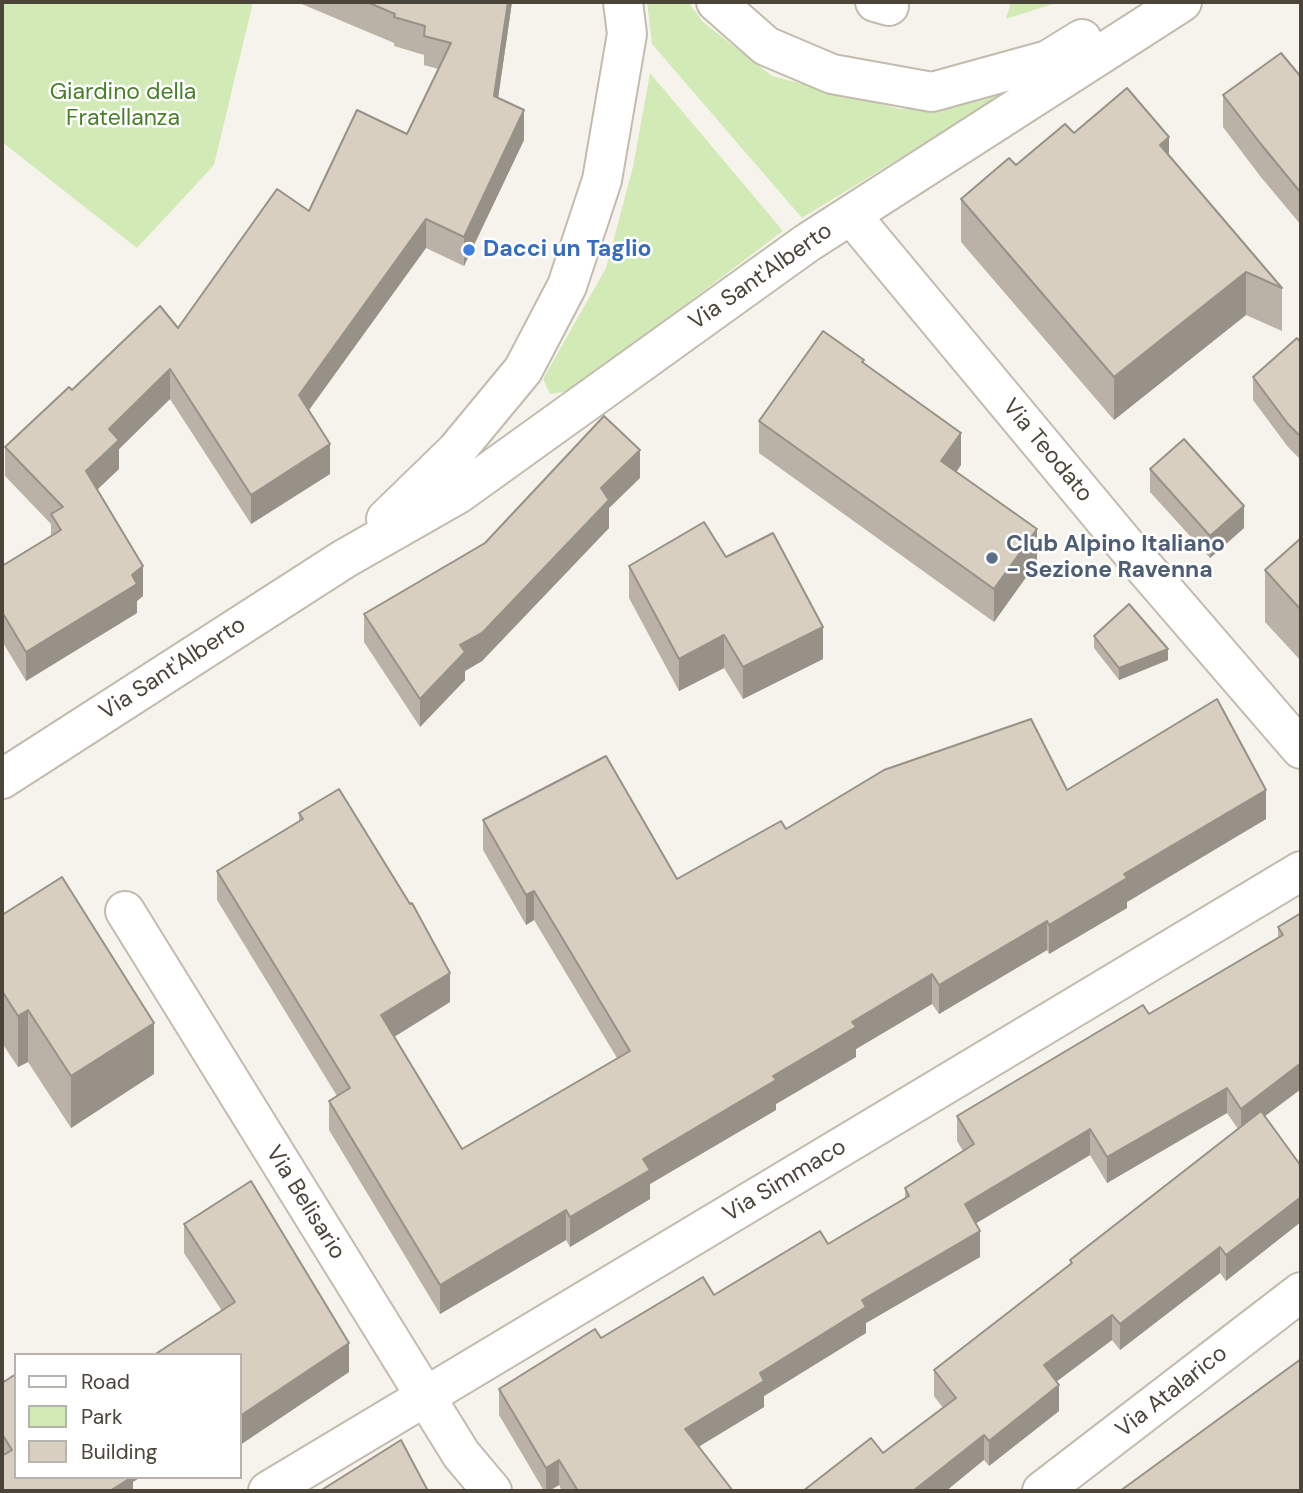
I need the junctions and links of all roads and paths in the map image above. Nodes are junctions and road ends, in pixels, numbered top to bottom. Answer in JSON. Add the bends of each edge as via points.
{"nodes":[{"id":1,"x":623,"y":2,"type":"edge"},
{"id":2,"x":716,"y":2,"type":"edge"},
{"id":3,"x":1142,"y":2,"type":"edge"},
{"id":4,"x":1182,"y":2,"type":"edge"},
{"id":5,"x":851,"y":215,"type":"junction"},
{"id":6,"x":344,"y":559,"type":"junction"},
{"id":7,"x":1301,"y":749,"type":"edge"},
{"id":8,"x":2,"y":779,"type":"edge"},
{"id":9,"x":1301,"y":871,"type":"edge"},
{"id":10,"x":125,"y":911,"type":"dead end"},
{"id":11,"x":1301,"y":1292,"type":"edge"},
{"id":12,"x":426,"y":1396,"type":"junction"},
{"id":13,"x":268,"y":1491,"type":"edge"},
{"id":14,"x":492,"y":1491,"type":"edge"},
{"id":15,"x":1042,"y":1491,"type":"edge"}],
"edges":[{"from":1,"to":6,"type":"street","name":"Via Sant'Alberto","via":[[627,34],[602,180],[567,286],[523,370],[456,451]]},
{"from":2,"to":3,"type":"street","via":[[766,46],[832,74],[932,92],[1048,60]]},
{"from":4,"to":5,"type":"street","name":"Via Sant'Alberto"},
{"from":5,"to":6,"type":"street","name":"Via Sant'Alberto","via":[[458,494]]},
{"from":5,"to":7,"type":"street","name":"Via Teodato"},
{"from":6,"to":8,"type":"street","name":"Via Sant'Alberto"},
{"from":9,"to":12,"type":"street","name":"Via Simmaco"},
{"from":10,"to":12,"type":"street","name":"Via Belisario"},
{"from":11,"to":15,"type":"street","name":"Via Atalarico"},
{"from":12,"to":13,"type":"street","name":"Via Simmaco"},
{"from":12,"to":14,"type":"street","name":"Via Belisario","via":[[461,1454]]}]}
